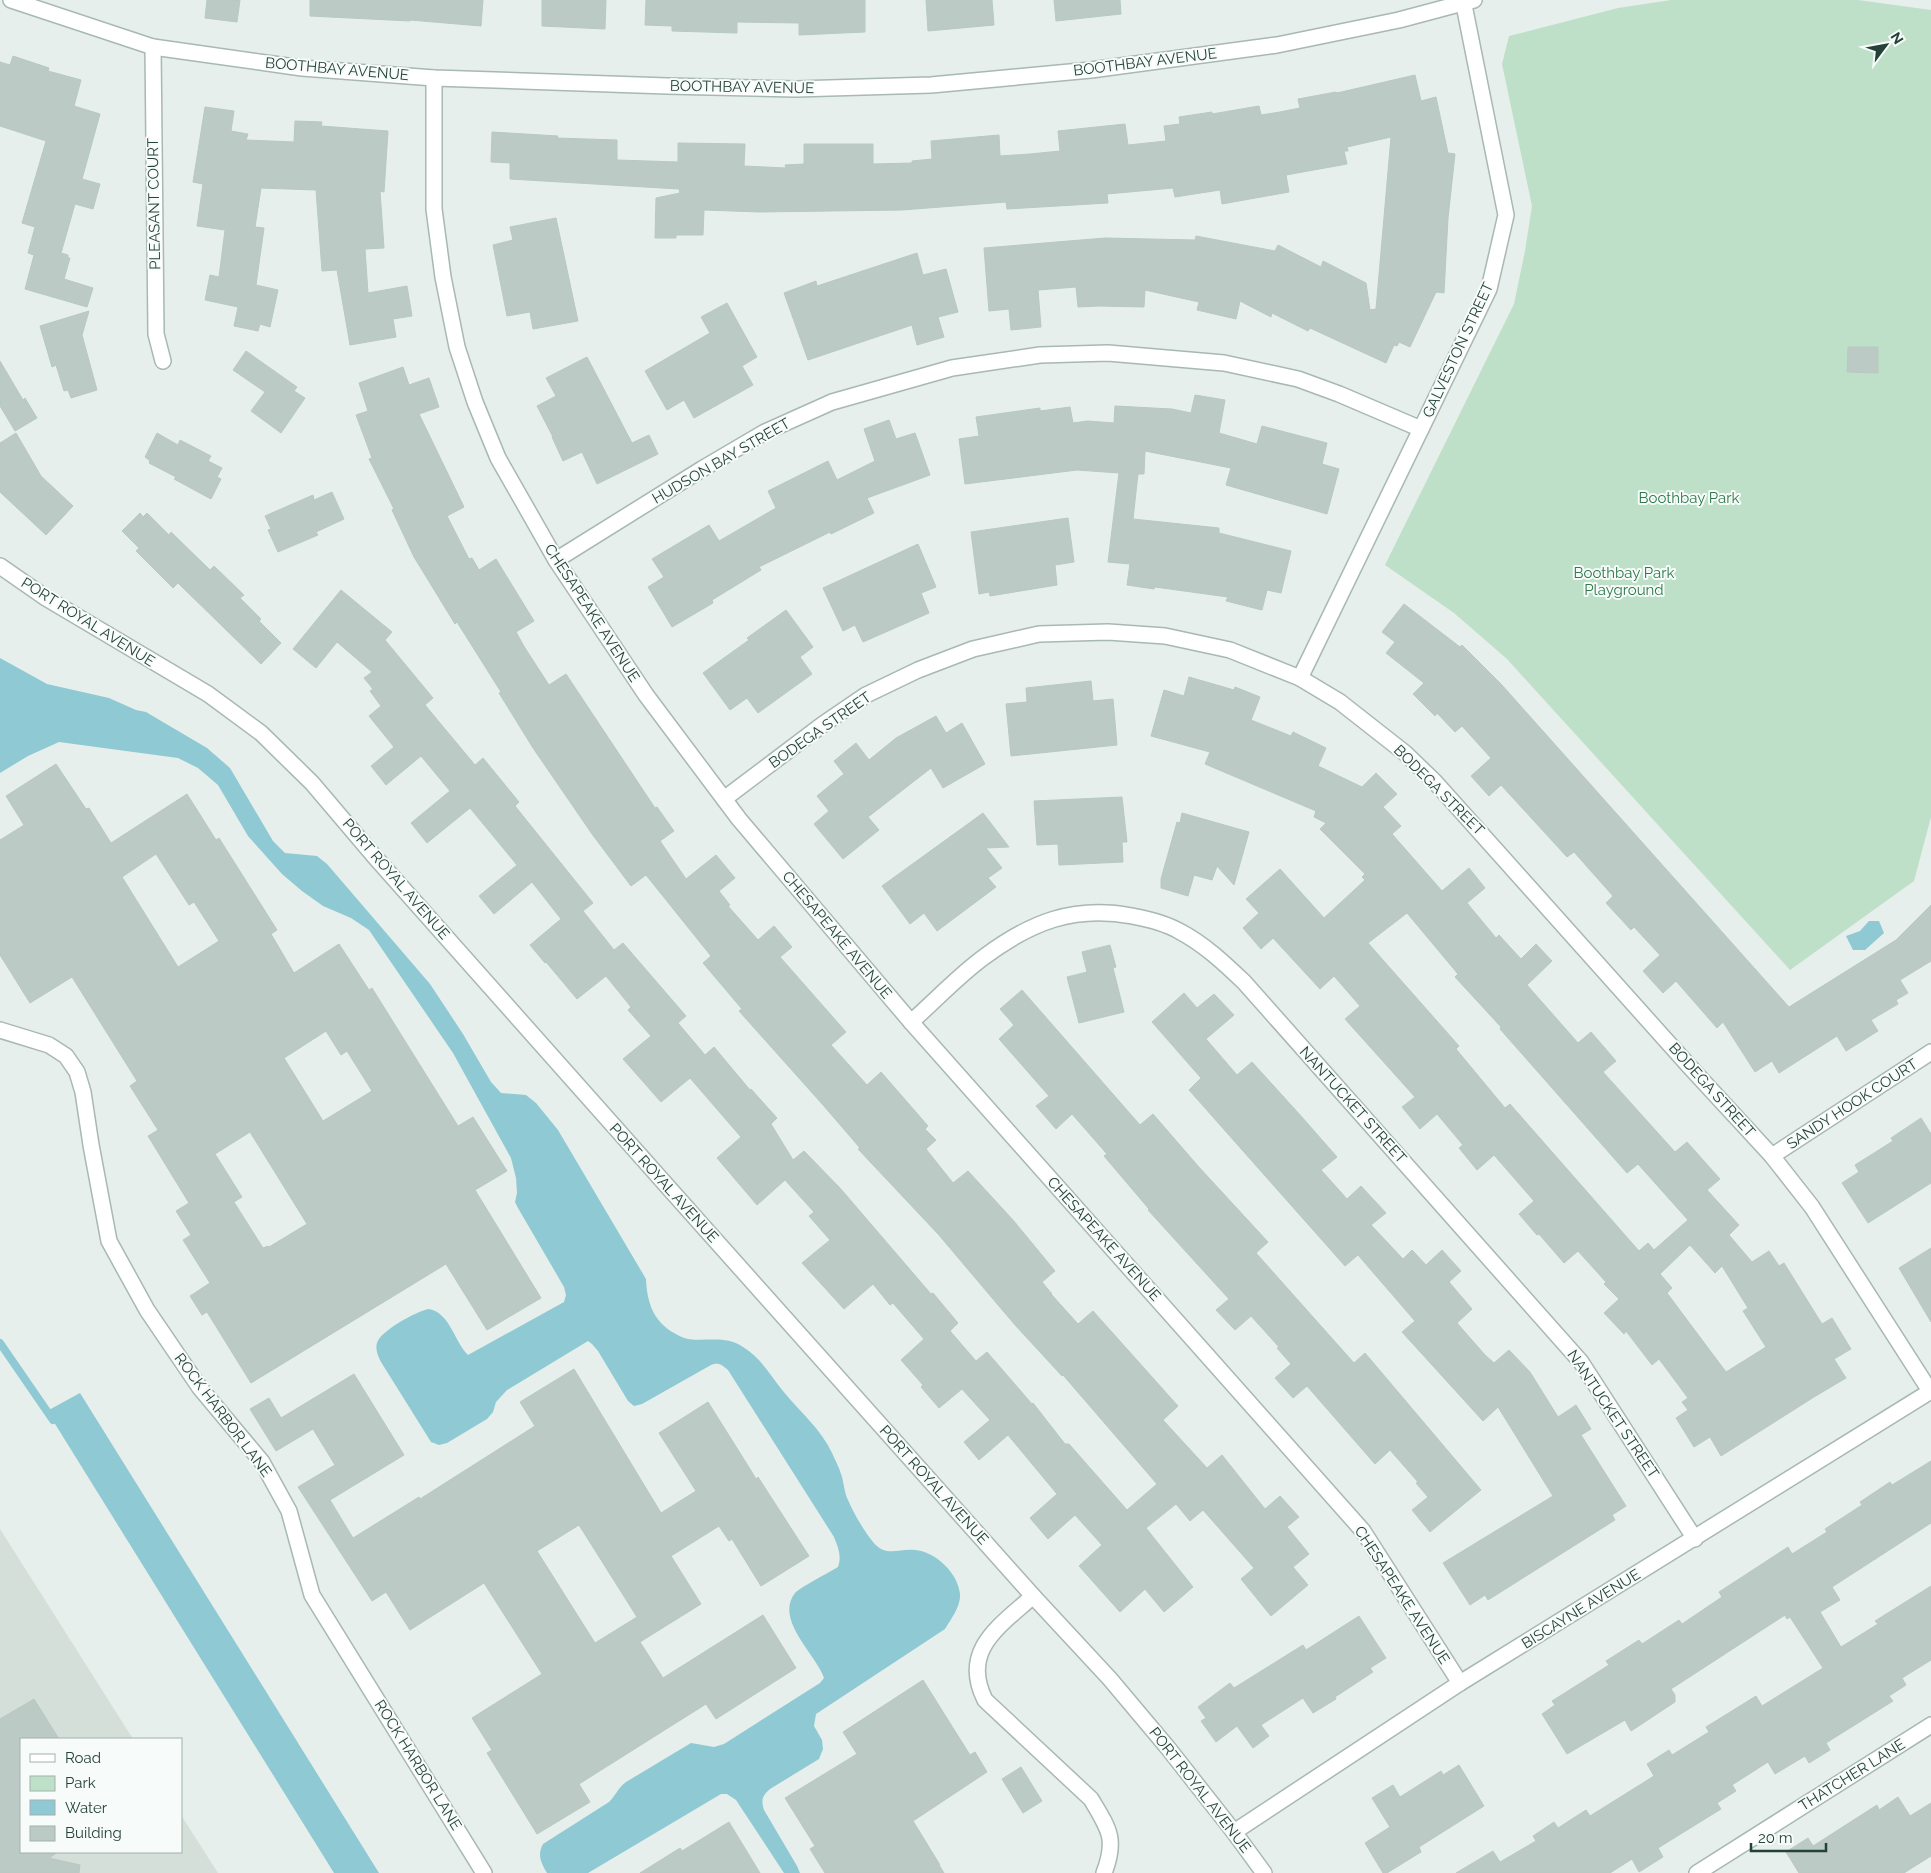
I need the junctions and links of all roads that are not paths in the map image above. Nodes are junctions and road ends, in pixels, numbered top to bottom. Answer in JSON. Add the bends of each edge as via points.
{"nodes":[{"id":1,"x":11,"y":0,"type":"edge"},
{"id":2,"x":1467,"y":1,"type":"edge"},
{"id":3,"x":153,"y":47,"type":"junction"},
{"id":4,"x":434,"y":78,"type":"junction"},
{"id":5,"x":163,"y":361,"type":"dead end"},
{"id":6,"x":1421,"y":429,"type":"junction"},
{"id":7,"x":556,"y":560,"type":"junction"},
{"id":8,"x":0,"y":566,"type":"edge"},
{"id":9,"x":1300,"y":678,"type":"junction"},
{"id":10,"x":724,"y":800,"type":"junction"},
{"id":11,"x":911,"y":1022,"type":"junction"},
{"id":12,"x":0,"y":1030,"type":"edge"},
{"id":13,"x":1931,"y":1052,"type":"edge"},
{"id":14,"x":1772,"y":1156,"type":"junction"},
{"id":15,"x":1931,"y":1391,"type":"edge"},
{"id":16,"x":1695,"y":1539,"type":"junction"},
{"id":17,"x":1033,"y":1596,"type":"junction"},
{"id":18,"x":1460,"y":1683,"type":"junction"},
{"id":19,"x":1931,"y":1725,"type":"edge"},
{"id":20,"x":1234,"y":1832,"type":"junction"},
{"id":21,"x":484,"y":1873,"type":"edge"},
{"id":22,"x":1104,"y":1873,"type":"edge"},
{"id":23,"x":1264,"y":1873,"type":"edge"},
{"id":24,"x":1697,"y":1873,"type":"edge"}],
"edges":[{"from":1,"to":3,"type":"street","name":"BOOTHBAY AVENUE"},
{"from":2,"to":4,"type":"street","name":"BOOTHBAY AVENUE","via":[[1399,20],[1277,44],[1091,70],[931,85],[796,89]]},
{"from":2,"to":6,"type":"street","name":"GALVESTON STREET","via":[[1506,215],[1489,289]]},
{"from":3,"to":4,"type":"street","name":"BOOTHBAY AVENUE","via":[[302,68]]},
{"from":3,"to":5,"type":"street","name":"PLEASANT COURT","via":[[156,334]]},
{"from":4,"to":7,"type":"street","name":"CHESAPEAKE AVENUE","via":[[434,210],[442,277],[457,347],[498,458]]},
{"from":6,"to":7,"type":"street","name":"HUDSON BAY STREET","via":[[1298,379],[1224,363],[1108,353],[1040,356],[952,368],[832,402],[765,432]]},
{"from":6,"to":9,"type":"street","name":"GALVESTON STREET"},
{"from":7,"to":10,"type":"street","name":"CHESAPEAKE AVENUE","via":[[646,695]]},
{"from":8,"to":17,"type":"street","name":"PORT ROYAL AVENUE","via":[[46,598],[208,694],[261,733],[312,783]]},
{"from":9,"to":10,"type":"street","name":"BODEGA STREET","via":[[1230,650],[1165,636],[1108,632],[1039,634],[973,649],[866,695]]},
{"from":9,"to":14,"type":"street","name":"BODEGA STREET","via":[[1380,732],[1435,782]]},
{"from":10,"to":11,"type":"street","name":"CHESAPEAKE AVENUE"},
{"from":11,"to":16,"type":"street","name":"NANTUCKET STREET","via":[[984,957],[1014,937],[1062,916],[1110,911],[1150,919],[1196,941],[1244,982],[1581,1362]]},
{"from":11,"to":18,"type":"street","name":"CHESAPEAKE AVENUE","via":[[1363,1531]]},
{"from":12,"to":21,"type":"street","name":"ROCK HARBOR LANE","via":[[49,1045],[66,1056],[77,1072],[109,1241],[147,1310],[200,1388],[262,1462],[289,1511],[312,1595]]},
{"from":13,"to":14,"type":"street","name":"SANDY HOOK COURT"},
{"from":14,"to":15,"type":"street","name":"BODEGA STREET","via":[[1817,1215]]},
{"from":15,"to":16,"type":"street","name":"BISCAYNE AVENUE"},
{"from":16,"to":18,"type":"street","name":"BISCAYNE AVENUE"},
{"from":17,"to":20,"type":"street","name":"PORT ROYAL AVENUE","via":[[1117,1687]]},
{"from":17,"to":22,"type":"street","via":[[988,1636],[980,1651],[978,1683],[986,1700],[1090,1799],[1112,1839]]},
{"from":18,"to":20,"type":"street","name":"BISCAYNE AVENUE"},
{"from":19,"to":24,"type":"street","name":"THATCHER LANE"},
{"from":20,"to":23,"type":"street","name":"PORT ROYAL AVENUE"}]}
